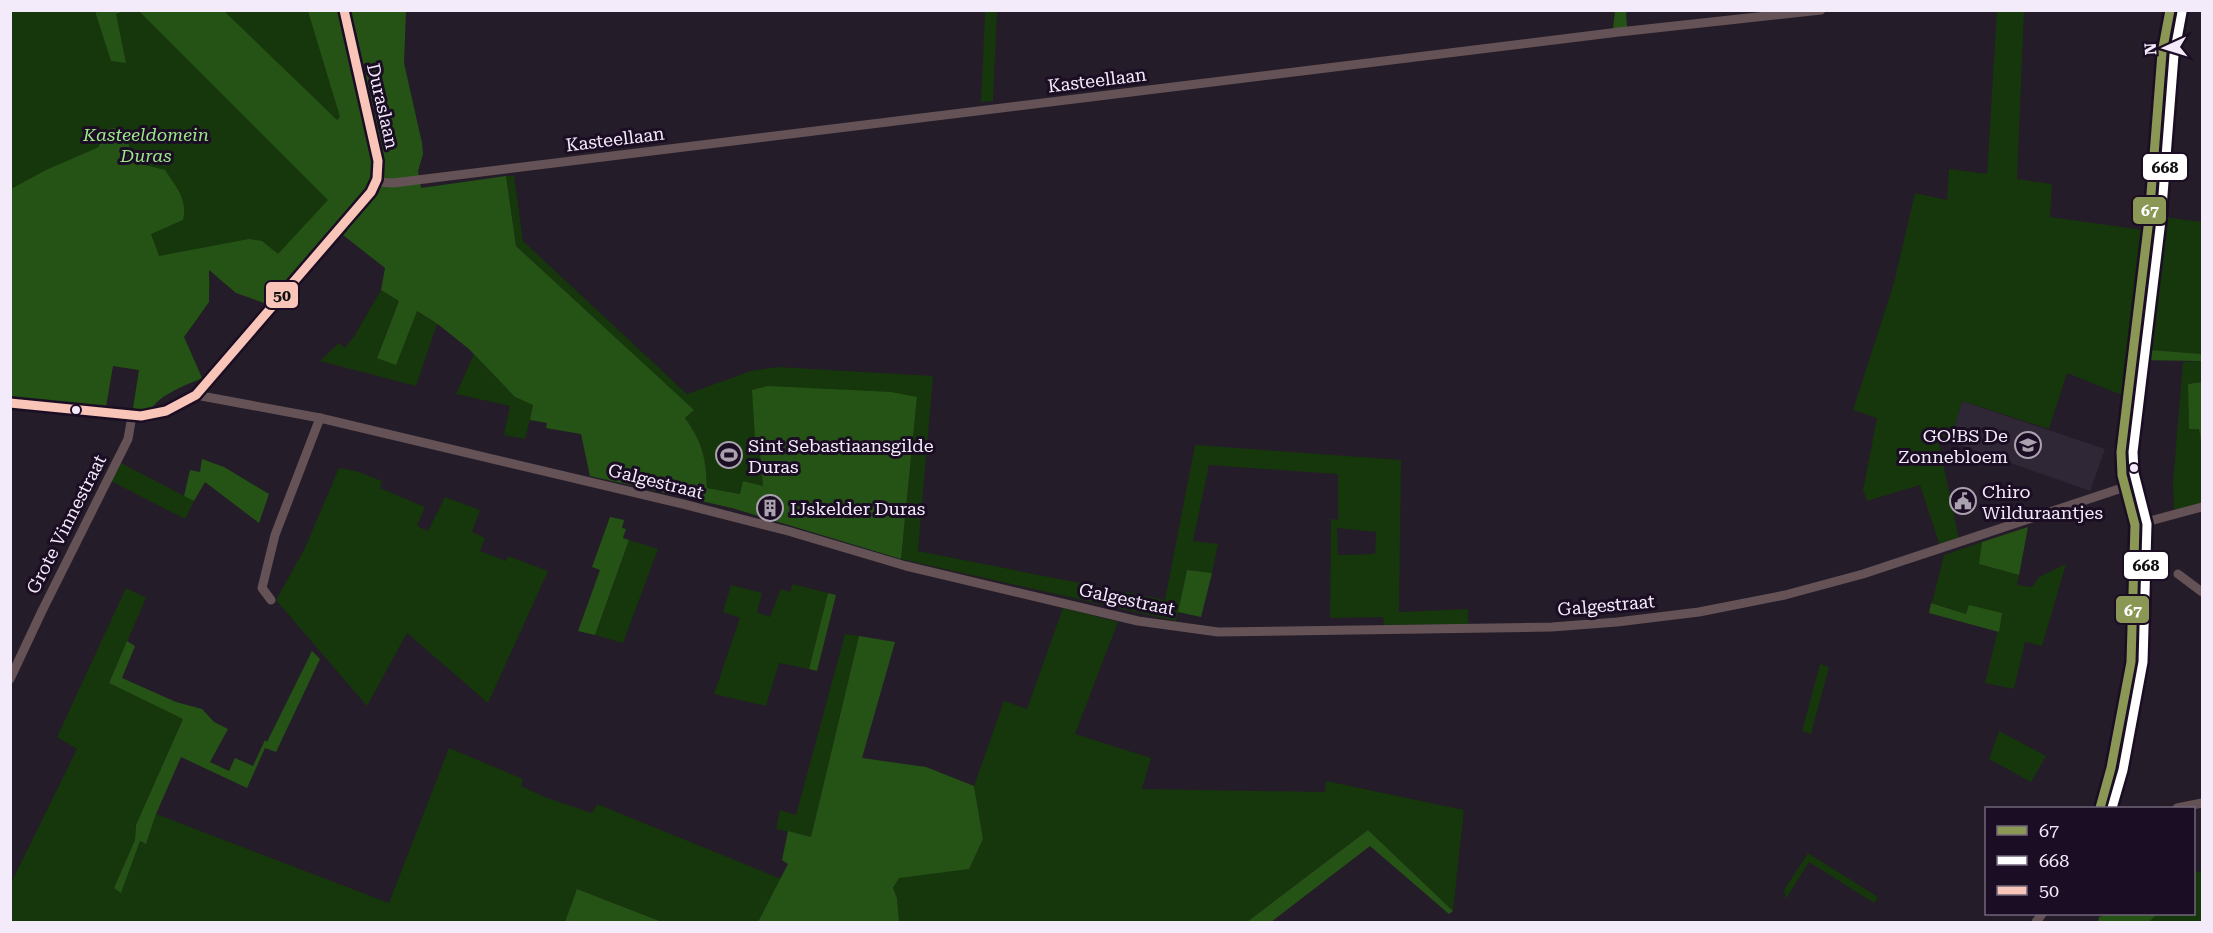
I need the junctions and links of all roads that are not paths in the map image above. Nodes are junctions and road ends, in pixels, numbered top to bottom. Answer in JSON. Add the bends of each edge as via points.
{"nodes":[{"id":1,"x":344,"y":10,"type":"edge"},
{"id":2,"x":1821,"y":10,"type":"edge"},
{"id":3,"x":2170,"y":10,"type":"edge"},
{"id":4,"x":377,"y":182,"type":"junction"},
{"id":5,"x":196,"y":395,"type":"junction"},
{"id":6,"x":10,"y":403,"type":"edge"},
{"id":7,"x":132,"y":416,"type":"junction"},
{"id":8,"x":320,"y":418,"type":"junction"},
{"id":9,"x":2125,"y":487,"type":"junction"},
{"id":10,"x":2202,"y":507,"type":"edge"},
{"id":11,"x":2135,"y":525,"type":"junction"},
{"id":12,"x":2178,"y":574,"type":"dead end"},
{"id":13,"x":2202,"y":592,"type":"edge"},
{"id":14,"x":271,"y":600,"type":"dead end"},
{"id":15,"x":10,"y":679,"type":"edge"},
{"id":16,"x":2202,"y":803,"type":"edge"},
{"id":17,"x":2100,"y":807,"type":"edge"},
{"id":18,"x":2183,"y":807,"type":"edge"}],
"edges":[{"from":1,"to":4,"type":"street","name":"Duraslaan","via":[[380,171]]},
{"from":2,"to":4,"type":"street","name":"Kasteellaan","via":[[404,182]]},
{"from":3,"to":9,"type":"street","via":[[2162,53],[2150,219],[2122,433]]},
{"from":4,"to":5,"type":"street"},
{"from":5,"to":7,"type":"street","via":[[180,407],[150,416]]},
{"from":5,"to":8,"type":"street","name":"Galgestraat"},
{"from":6,"to":7,"type":"street"},
{"from":7,"to":15,"type":"street","name":"Grote Vinnestraat","via":[[128,439]]},
{"from":8,"to":9,"type":"street","name":"Galgestraat","via":[[683,504],[906,566],[1138,621],[1218,632],[1552,627],[1699,612],[1843,580]]},
{"from":8,"to":14,"type":"street","via":[[275,535],[262,588]]},
{"from":9,"to":11,"type":"street"},
{"from":10,"to":11,"type":"street"},
{"from":11,"to":17,"type":"street","via":[[2131,662]]},
{"from":12,"to":13,"type":"street"},
{"from":16,"to":18,"type":"street"}]}
